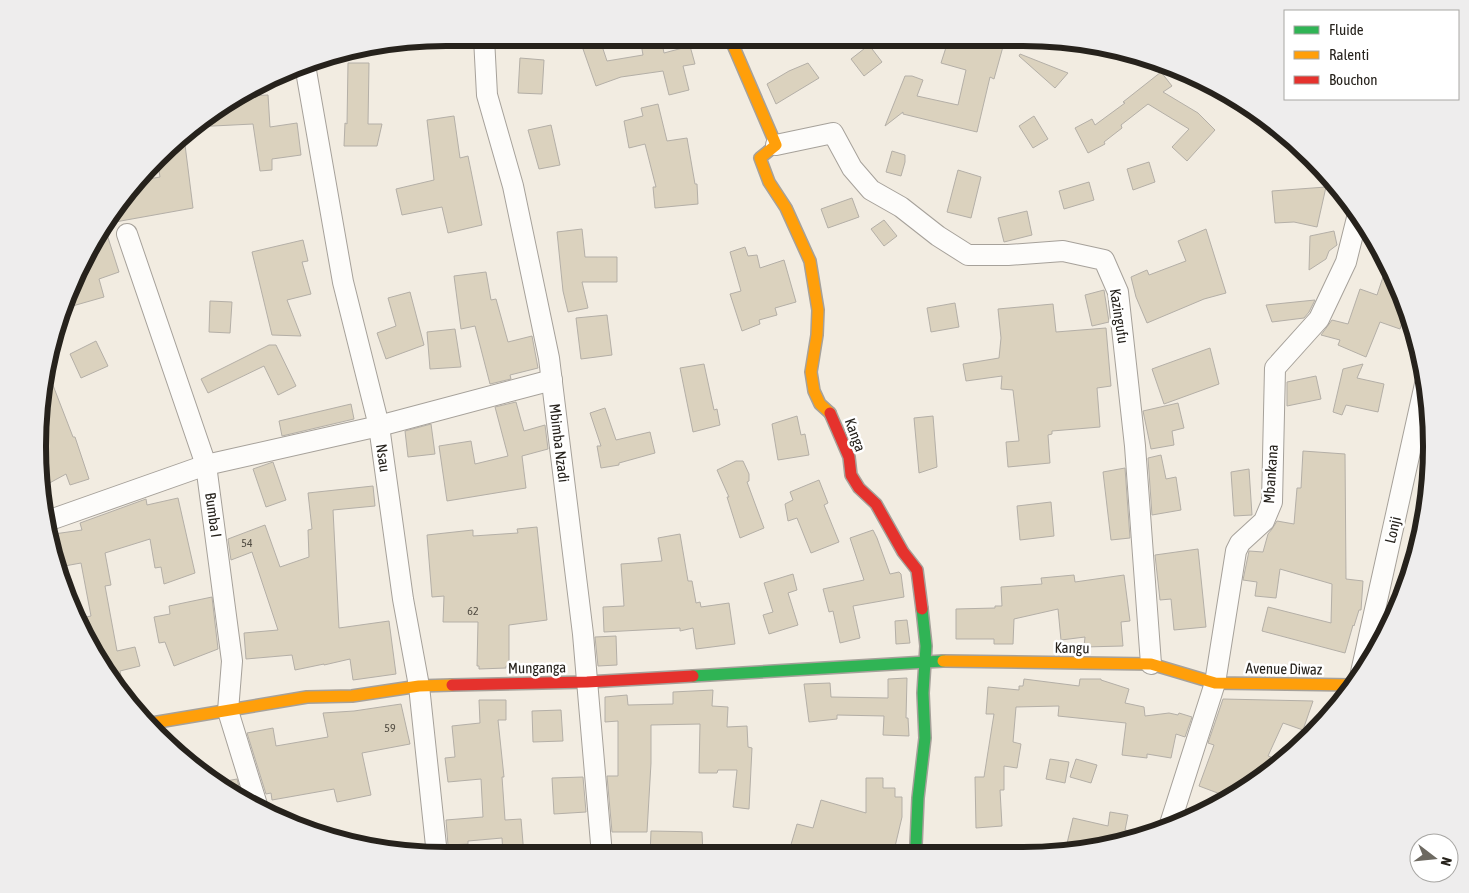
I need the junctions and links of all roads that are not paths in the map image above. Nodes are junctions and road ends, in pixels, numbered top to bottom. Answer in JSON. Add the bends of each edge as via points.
{"nodes":[{"id":1,"x":484,"y":46,"type":"edge"},
{"id":2,"x":733,"y":46,"type":"edge"},
{"id":3,"x":306,"y":72,"type":"edge"},
{"id":4,"x":776,"y":145,"type":"junction"},
{"id":5,"x":1355,"y":225,"type":"edge"},
{"id":6,"x":126,"y":234,"type":"dead end"},
{"id":7,"x":552,"y":380,"type":"junction"},
{"id":8,"x":1420,"y":405,"type":"edge"},
{"id":9,"x":379,"y":426,"type":"junction"},
{"id":10,"x":206,"y":465,"type":"junction"},
{"id":11,"x":53,"y":519,"type":"edge"},
{"id":12,"x":1365,"y":653,"type":"edge"},
{"id":13,"x":925,"y":662,"type":"junction"},
{"id":14,"x":1151,"y":664,"type":"junction"},
{"id":15,"x":587,"y":682,"type":"junction"},
{"id":16,"x":1215,"y":683,"type":"junction"},
{"id":17,"x":1344,"y":685,"type":"edge"},
{"id":18,"x":420,"y":686,"type":"junction"},
{"id":19,"x":228,"y":712,"type":"junction"},
{"id":20,"x":156,"y":722,"type":"edge"},
{"id":21,"x":255,"y":798,"type":"edge"},
{"id":22,"x":1172,"y":818,"type":"edge"},
{"id":23,"x":436,"y":847,"type":"edge"},
{"id":24,"x":601,"y":847,"type":"edge"},
{"id":25,"x":917,"y":847,"type":"edge"}],
"edges":[{"from":1,"to":7,"type":"street","name":"Mbimba Nzadi","via":[[487,95],[513,186]]},
{"from":2,"to":4,"type":"street"},
{"from":3,"to":9,"type":"street","name":"Nsau","via":[[343,282]]},
{"from":4,"to":13,"type":"street","name":"Kanga","via":[[760,158],[810,261],[818,310],[811,372],[814,391],[835,423],[858,488],[876,504],[917,570]]},
{"from":4,"to":14,"type":"street","name":"Kazingufu","via":[[833,133],[852,168],[871,190],[901,207],[968,255],[1063,251],[1104,260],[1118,292],[1135,446]]},
{"from":5,"to":16,"type":"street","name":"Mbankana","via":[[1346,262],[1319,319],[1274,368],[1272,502],[1264,521],[1236,550]]},
{"from":6,"to":10,"type":"street","name":"Bumba I"},
{"from":7,"to":9,"type":"street"},
{"from":7,"to":15,"type":"street","name":"Mbimba Nzadi"},
{"from":8,"to":12,"type":"street","name":"Lonji"},
{"from":9,"to":10,"type":"street"},
{"from":9,"to":18,"type":"street","name":"Nsau","via":[[403,599]]},
{"from":10,"to":11,"type":"street"},
{"from":10,"to":19,"type":"street","name":"Bumba I","via":[[232,661]]},
{"from":13,"to":14,"type":"street","name":"Kangu"},
{"from":13,"to":15,"type":"street","name":"Munganga"},
{"from":13,"to":25,"type":"street","name":"Kanga","via":[[925,738]]},
{"from":14,"to":16,"type":"street","name":"Kangu"},
{"from":15,"to":18,"type":"street","name":"Munganga"},
{"from":15,"to":24,"type":"street","name":"Mbimba Nzadi"},
{"from":16,"to":17,"type":"street","name":"Avenue Diwaz"},
{"from":16,"to":22,"type":"street","name":"Mbankana"},
{"from":18,"to":19,"type":"street","name":"Munganga","via":[[352,696],[307,697]]},
{"from":18,"to":23,"type":"street","name":"Nsau"},
{"from":19,"to":20,"type":"street","name":"Munganga"},
{"from":19,"to":21,"type":"street","name":"Bumba I"}]}
